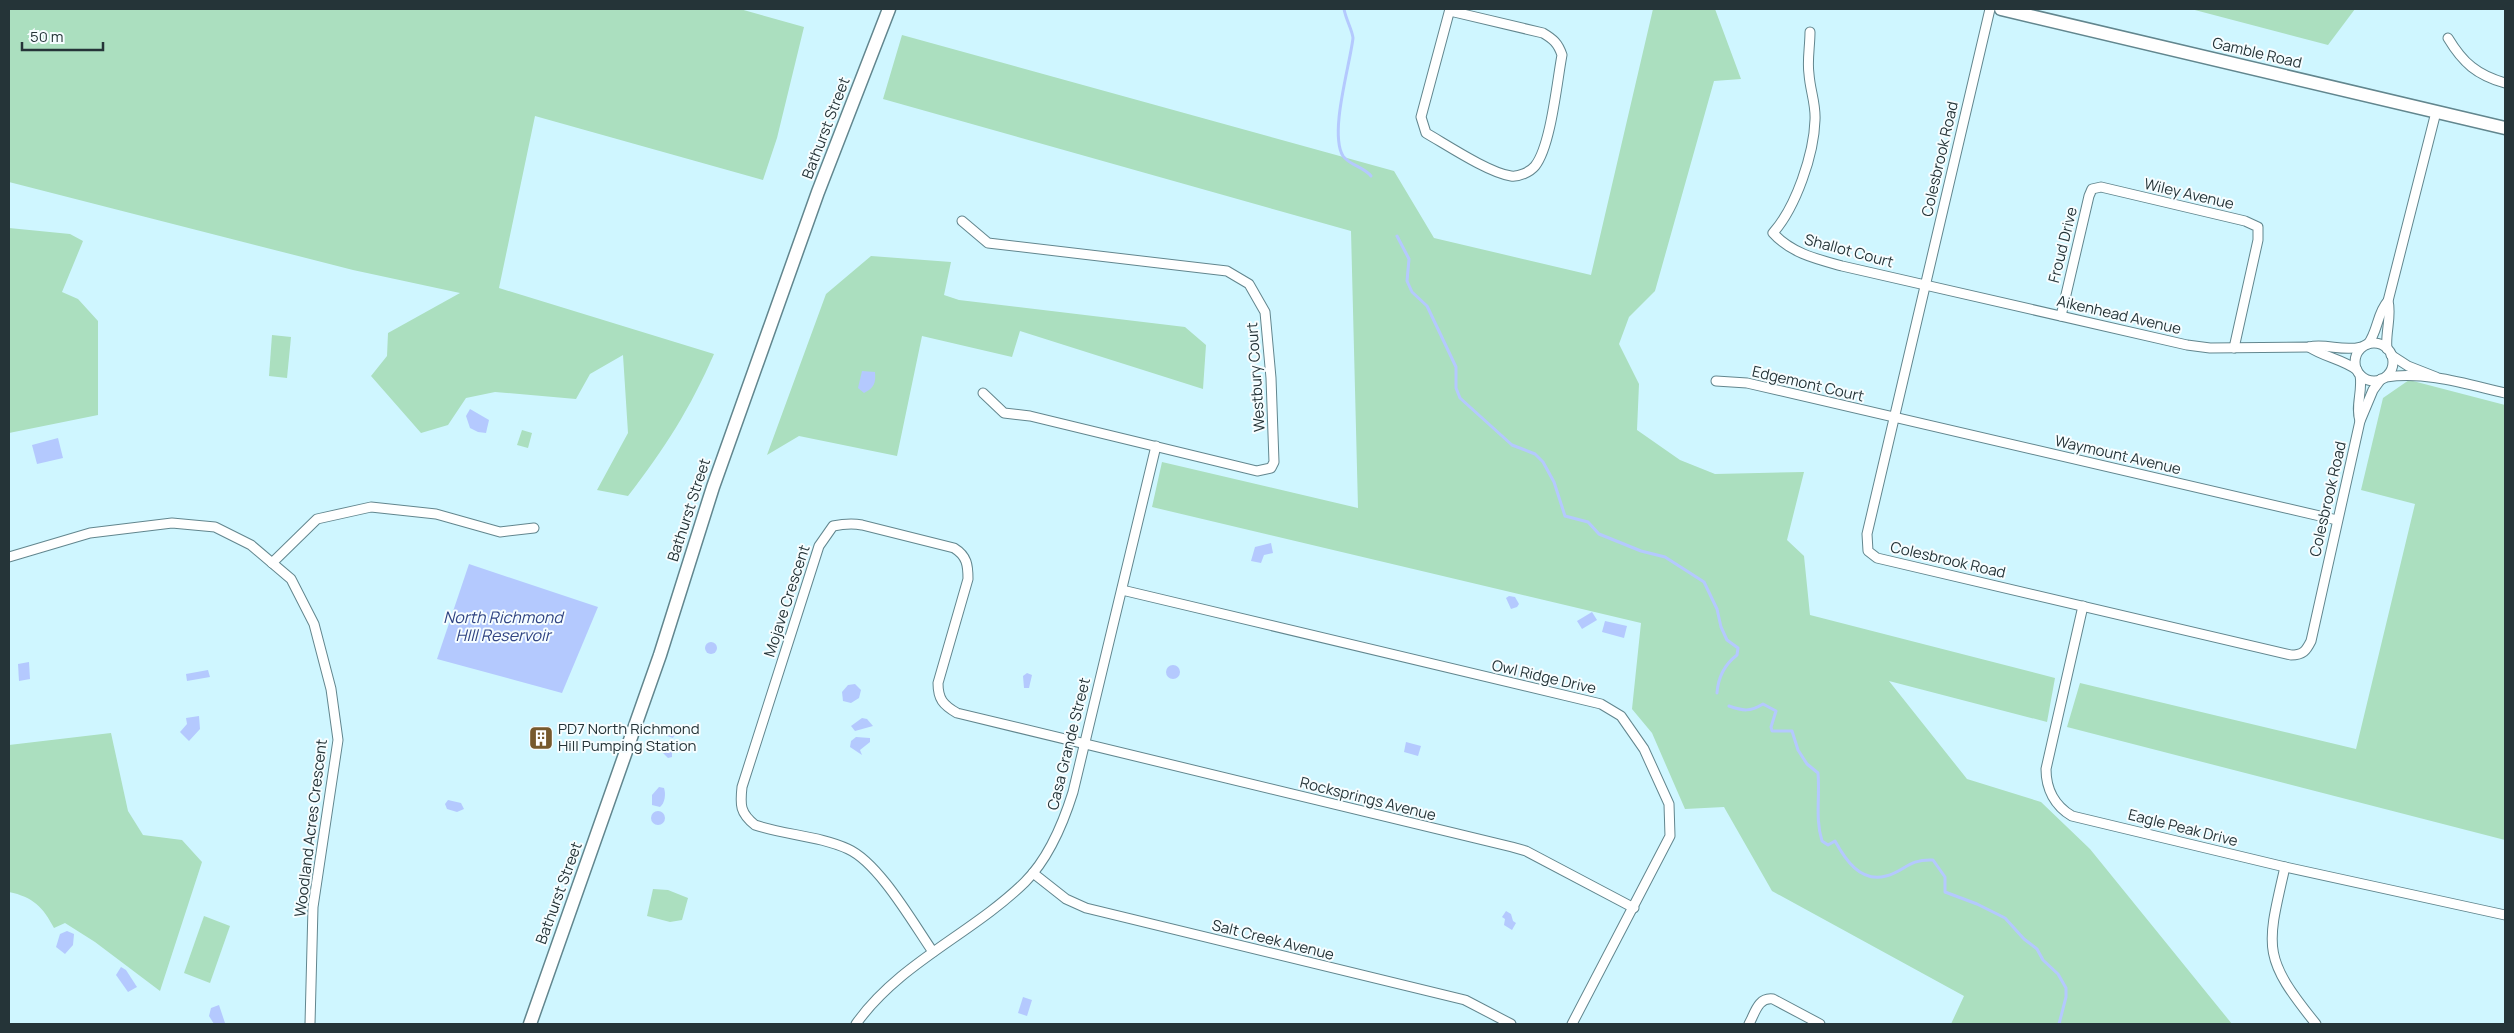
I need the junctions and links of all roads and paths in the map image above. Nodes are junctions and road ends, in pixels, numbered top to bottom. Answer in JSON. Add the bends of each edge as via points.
{"nodes":[{"id":1,"x":889,"y":9,"type":"edge"},
{"id":2,"x":1990,"y":9,"type":"edge"},
{"id":3,"x":2001,"y":9,"type":"edge"},
{"id":4,"x":1450,"y":10,"type":"edge"},
{"id":5,"x":1810,"y":32,"type":"dead end"},
{"id":6,"x":2448,"y":38,"type":"dead end"},
{"id":7,"x":2505,"y":83,"type":"edge"},
{"id":8,"x":2436,"y":112,"type":"junction"},
{"id":9,"x":2505,"y":128,"type":"edge"},
{"id":10,"x":2101,"y":188,"type":"joint"},
{"id":11,"x":962,"y":221,"type":"dead end"},
{"id":12,"x":1925,"y":284,"type":"junction"},
{"id":13,"x":2388,"y":301,"type":"junction"},
{"id":14,"x":2061,"y":316,"type":"junction"},
{"id":15,"x":2365,"y":346,"type":"junction"},
{"id":16,"x":2234,"y":348,"type":"junction"},
{"id":17,"x":2309,"y":348,"type":"junction"},
{"id":18,"x":2389,"y":352,"type":"junction"},
{"id":19,"x":2358,"y":372,"type":"junction"},
{"id":20,"x":2436,"y":377,"type":"junction"},
{"id":21,"x":2384,"y":378,"type":"junction"},
{"id":22,"x":1716,"y":381,"type":"dead end"},
{"id":23,"x":983,"y":393,"type":"dead end"},
{"id":24,"x":2505,"y":393,"type":"edge"},
{"id":25,"x":1894,"y":417,"type":"junction"},
{"id":26,"x":2360,"y":421,"type":"junction"},
{"id":27,"x":1156,"y":446,"type":"junction"},
{"id":28,"x":2337,"y":520,"type":"junction"},
{"id":29,"x":534,"y":528,"type":"dead end"},
{"id":30,"x":9,"y":557,"type":"edge"},
{"id":31,"x":272,"y":562,"type":"junction"},
{"id":32,"x":1122,"y":590,"type":"junction"},
{"id":33,"x":2083,"y":606,"type":"junction"},
{"id":34,"x":1084,"y":745,"type":"junction"},
{"id":35,"x":2286,"y":867,"type":"junction"},
{"id":36,"x":1033,"y":873,"type":"junction"},
{"id":37,"x":1634,"y":908,"type":"junction"},
{"id":38,"x":2505,"y":916,"type":"edge"},
{"id":39,"x":934,"y":952,"type":"junction"},
{"id":40,"x":310,"y":1024,"type":"edge"},
{"id":41,"x":530,"y":1024,"type":"edge"},
{"id":42,"x":856,"y":1024,"type":"edge"},
{"id":43,"x":1511,"y":1024,"type":"edge"},
{"id":44,"x":1572,"y":1024,"type":"edge"},
{"id":45,"x":1749,"y":1024,"type":"edge"},
{"id":46,"x":1820,"y":1024,"type":"edge"},
{"id":47,"x":2316,"y":1024,"type":"edge"}],
"edges":[{"from":1,"to":41,"type":"main road","name":"Bathurst Street","via":[[818,192],[713,486],[660,655]]},
{"from":2,"to":12,"type":"street","name":"Colesbrook Road"},
{"from":3,"to":8,"type":"main road","name":"Gamble Road"},
{"from":4,"to":4,"type":"street","via":[[1422,118],[1426,133],[1497,172],[1513,176],[1529,171],[1539,160],[1553,110],[1562,54],[1559,47],[1555,40],[1543,33]]},
{"from":5,"to":12,"type":"street","name":"Shallot Court","via":[[1808,73],[1815,106],[1813,137],[1793,202],[1785,219],[1773,232],[1784,245],[1820,260]]},
{"from":6,"to":7,"type":"street","via":[[2460,58],[2486,78]]},
{"from":8,"to":9,"type":"main road","name":"Gamble Road"},
{"from":8,"to":13,"type":"street"},
{"from":10,"to":14,"type":"street","name":"Froud Drive","via":[[2092,189],[2089,196]]},
{"from":10,"to":16,"type":"street","name":"Wiley Avenue","via":[[2258,227],[2258,240]]},
{"from":11,"to":27,"type":"street","name":"Westbury Court","via":[[988,243],[1227,271],[1249,284],[1265,312],[1275,454],[1271,468],[1257,471]]},
{"from":12,"to":14,"type":"street","name":"Aikenhead Avenue"},
{"from":12,"to":25,"type":"street","name":"Colesbrook Road"},
{"from":13,"to":15,"type":"street","via":[[2376,331]]},
{"from":13,"to":18,"type":"street","via":[[2386,335]]},
{"from":14,"to":16,"type":"street","name":"Aikenhead Avenue","via":[[2187,345]]},
{"from":15,"to":17,"type":"street","name":"Aikenhead Avenue","via":[[2345,350],[2318,345]]},
{"from":15,"to":18,"type":"street","via":[[2378,343]]},
{"from":15,"to":19,"type":"street","via":[[2355,358]]},
{"from":16,"to":17,"type":"street","name":"Aikenhead Avenue"},
{"from":17,"to":19,"type":"street","name":"Aikenhead Avenue","via":[[2343,361]]},
{"from":18,"to":20,"type":"street","via":[[2408,366]]},
{"from":18,"to":21,"type":"street","via":[[2392,367]]},
{"from":19,"to":21,"type":"street","via":[[2370,381]]},
{"from":19,"to":26,"type":"street","name":"Colesbrook Road","via":[[2362,384]]},
{"from":20,"to":21,"type":"street","via":[[2400,375]]},
{"from":20,"to":24,"type":"street"},
{"from":21,"to":26,"type":"street","name":"Colesbrook Road","via":[[2373,390]]},
{"from":22,"to":25,"type":"street","name":"Edgemont Court","via":[[1747,383]]},
{"from":23,"to":27,"type":"street","name":"Westbury Court","via":[[1004,413],[1030,416]]},
{"from":25,"to":28,"type":"street","name":"Waymount Avenue"},
{"from":25,"to":33,"type":"street","name":"Colesbrook Road","via":[[1867,534],[1868,551],[1877,558]]},
{"from":26,"to":28,"type":"street","name":"Colesbrook Road"},
{"from":27,"to":32,"type":"street","name":"Casa Grande Street"},
{"from":28,"to":33,"type":"street","name":"Colesbrook Road","via":[[2311,641],[2301,655]]},
{"from":29,"to":31,"type":"street","via":[[500,532],[436,514],[371,507],[317,519]]},
{"from":30,"to":31,"type":"street","name":"Woodland Acres Crescent","via":[[90,533],[172,523],[215,527],[251,545]]},
{"from":31,"to":40,"type":"street","name":"Woodland Acres Crescent","via":[[291,579],[314,624],[331,689],[338,740],[313,907]]},
{"from":32,"to":34,"type":"street","name":"Casa Grande Street"},
{"from":32,"to":37,"type":"street","name":"Owl Ridge Drive","via":[[1612,709],[1637,737],[1665,794],[1671,816],[1668,844]]},
{"from":33,"to":35,"type":"street","name":"Eagle Peak Drive","via":[[2046,769],[2046,780],[2056,802],[2072,816]]},
{"from":34,"to":36,"type":"street","name":"Casa Grande Street","via":[[1065,818]]},
{"from":34,"to":37,"type":"street","name":"Rocksprings Avenue","via":[[1526,851]]},
{"from":34,"to":39,"type":"street","name":"Mojave Crescent","via":[[957,713],[939,699],[938,683],[968,579],[963,553],[852,523],[833,526],[819,546],[742,787],[740,809],[755,825],[847,848],[861,857],[876,871]]},
{"from":35,"to":38,"type":"street","name":"Eagle Peak Drive"},
{"from":35,"to":47,"type":"street","via":[[2273,920],[2272,949],[2282,980]]},
{"from":36,"to":39,"type":"street","name":"Casa Grande Street","via":[[1006,898]]},
{"from":36,"to":43,"type":"street","name":"Salt Creek Avenue","via":[[1066,899],[1086,908],[1465,1000]]},
{"from":37,"to":44,"type":"street","name":"Owl Ridge Drive"},
{"from":39,"to":42,"type":"street","name":"Casa Grande Street","via":[[882,993]]},
{"from":45,"to":46,"type":"street","via":[[1766,998]]}]}
